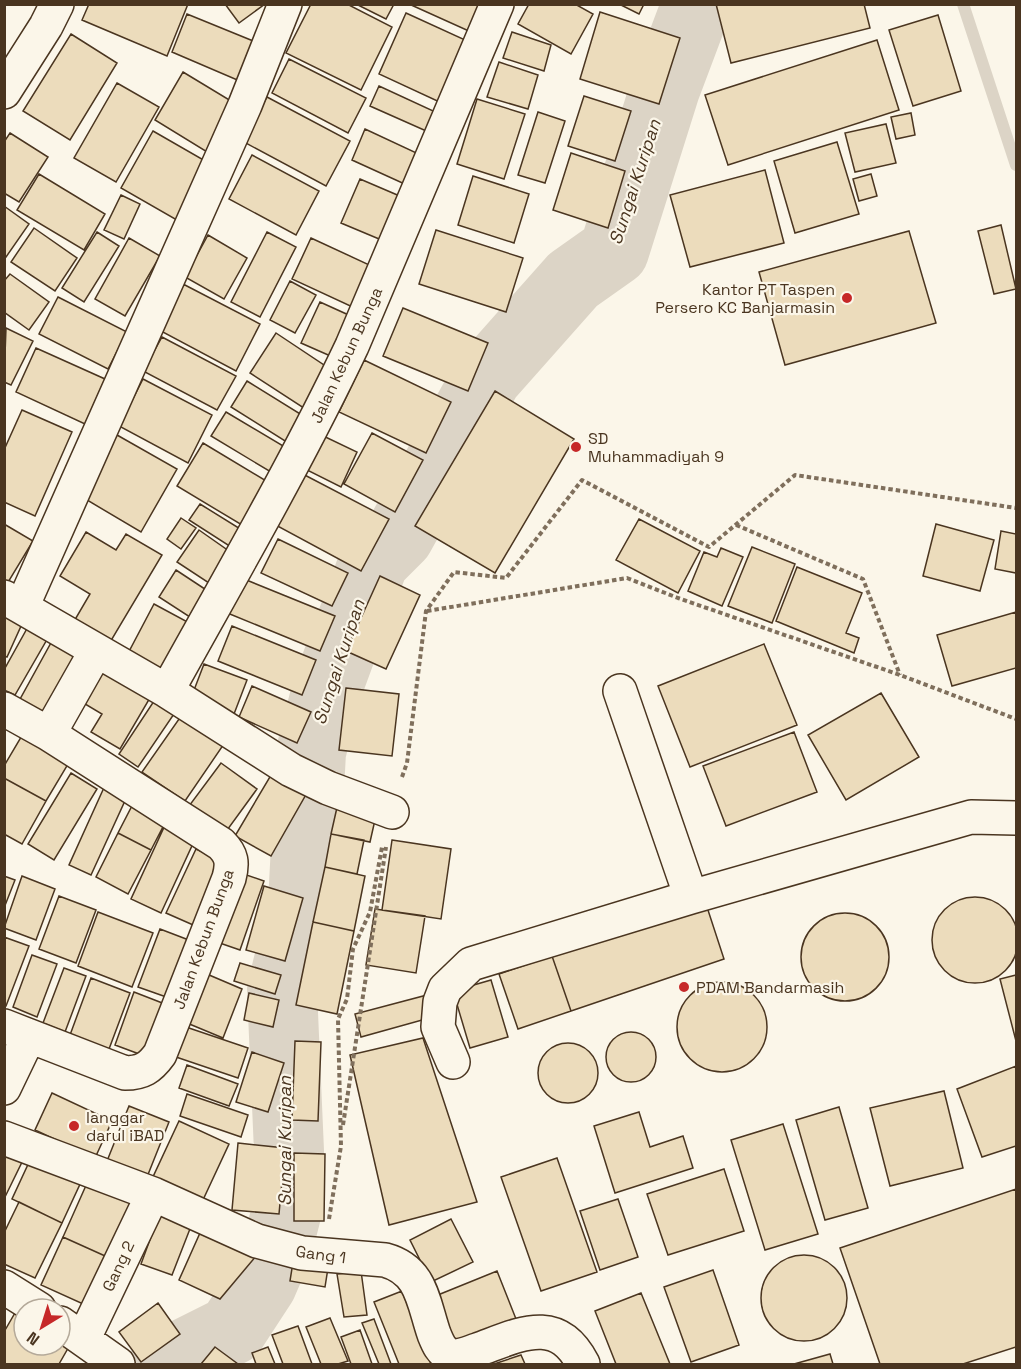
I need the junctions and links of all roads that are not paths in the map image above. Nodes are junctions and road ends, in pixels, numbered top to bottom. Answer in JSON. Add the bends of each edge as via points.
{"nodes":[{"id":1,"x":57,"y":4,"type":"edge"},
{"id":2,"x":285,"y":4,"type":"edge"},
{"id":3,"x":497,"y":4,"type":"edge"},
{"id":4,"x":4,"y":92,"type":"edge"},
{"id":5,"x":13,"y":602,"type":"edge"},
{"id":6,"x":96,"y":651,"type":"junction"},
{"id":7,"x":167,"y":691,"type":"junction"},
{"id":8,"x":620,"y":691,"type":"dead end"},
{"id":9,"x":4,"y":709,"type":"edge"},
{"id":10,"x":49,"y":734,"type":"junction"},
{"id":11,"x":392,"y":812,"type":"road end"},
{"id":12,"x":1017,"y":818,"type":"edge"},
{"id":13,"x":691,"y":897,"type":"junction"},
{"id":14,"x":17,"y":1031,"type":"edge"},
{"id":15,"x":453,"y":1062,"type":"dead end"},
{"id":16,"x":4,"y":1088,"type":"edge"},
{"id":17,"x":4,"y":1138,"type":"edge"},
{"id":18,"x":153,"y":1194,"type":"junction"},
{"id":19,"x":4,"y":1287,"type":"edge"},
{"id":20,"x":20,"y":1297,"type":"edge"},
{"id":21,"x":89,"y":1343,"type":"edge"},
{"id":22,"x":583,"y":1365,"type":"edge"}],
"edges":[{"from":1,"to":4,"type":"street"},
{"from":2,"to":5,"type":"street","via":[[245,105]]},
{"from":3,"to":7,"type":"street","name":"Jalan Kebun Bunga","via":[[330,395]]},
{"from":5,"to":6,"type":"street"},
{"from":6,"to":7,"type":"street"},
{"from":6,"to":10,"type":"street"},
{"from":7,"to":11,"type":"street","via":[[291,770]]},
{"from":8,"to":13,"type":"street"},
{"from":9,"to":10,"type":"street","name":"Jalan Kebun Bunga"},
{"from":10,"to":14,"type":"street","name":"Jalan Kebun Bunga","via":[[221,844],[228,851],[232,866],[160,1054],[148,1069],[125,1073]]},
{"from":12,"to":13,"type":"street","via":[[971,817]]},
{"from":13,"to":15,"type":"street","via":[[471,964],[445,989],[440,1002],[438,1027]]},
{"from":14,"to":16,"type":"street"},
{"from":17,"to":18,"type":"street","name":"Gang 1"},
{"from":18,"to":21,"type":"street","name":"Gang 2"},
{"from":18,"to":22,"type":"street","name":"Gang 1","via":[[257,1241],[312,1254],[398,1264],[415,1278],[438,1346],[450,1356],[540,1331],[568,1343]]},
{"from":19,"to":20,"type":"street"}]}
